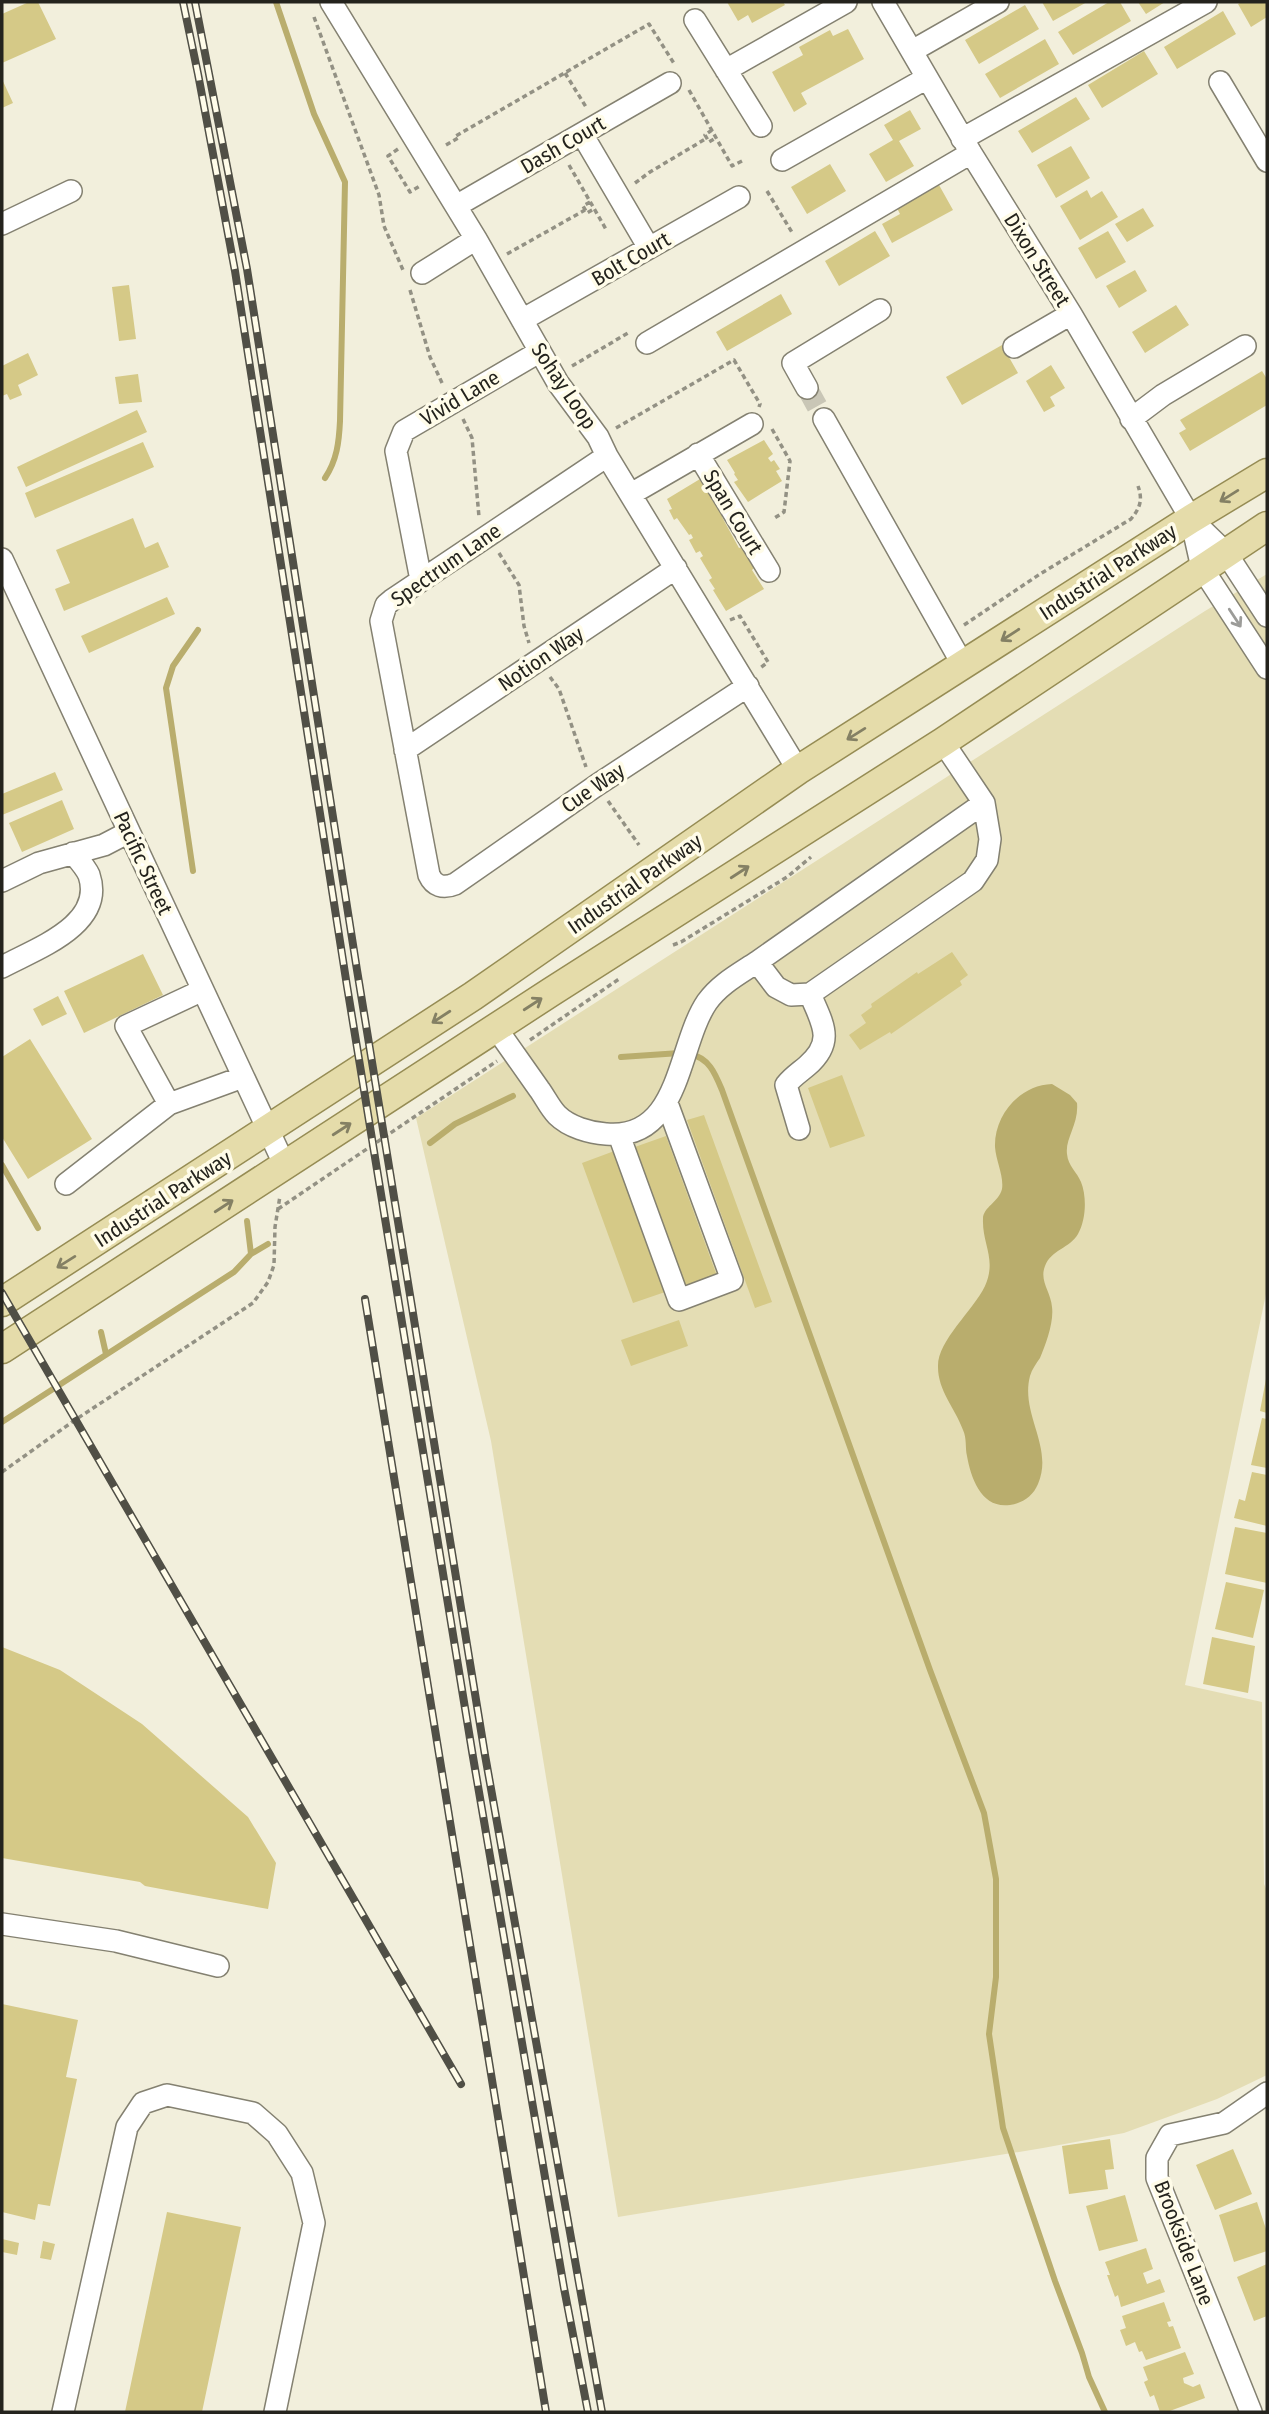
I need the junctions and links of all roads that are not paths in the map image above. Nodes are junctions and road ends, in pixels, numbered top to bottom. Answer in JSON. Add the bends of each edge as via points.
{"nodes":[{"id":1,"x":331,"y":2,"type":"edge"},
{"id":2,"x":846,"y":2,"type":"edge"},
{"id":3,"x":883,"y":2,"type":"edge"},
{"id":4,"x":998,"y":2,"type":"edge"},
{"id":5,"x":1206,"y":2,"type":"edge"},
{"id":6,"x":695,"y":20,"type":"dead end"},
{"id":7,"x":912,"y":51,"type":"junction"},
{"id":8,"x":726,"y":70,"type":"junction"},
{"id":9,"x":927,"y":78,"type":"junction"},
{"id":10,"x":677,"y":79,"type":"road end"},
{"id":11,"x":1220,"y":82,"type":"dead end"},
{"id":12,"x":761,"y":127,"type":"dead end"},
{"id":13,"x":582,"y":134,"type":"junction"},
{"id":14,"x":966,"y":146,"type":"junction"},
{"id":15,"x":782,"y":160,"type":"dead end"},
{"id":16,"x":1267,"y":161,"type":"edge"},
{"id":17,"x":71,"y":191,"type":"dead end"},
{"id":18,"x":739,"y":197,"type":"dead end"},
{"id":19,"x":456,"y":206,"type":"junction"},
{"id":20,"x":2,"y":224,"type":"edge"},
{"id":21,"x":476,"y":239,"type":"junction"},
{"id":22,"x":649,"y":248,"type":"junction"},
{"id":23,"x":412,"y":277,"type":"road end"},
{"id":24,"x":880,"y":310,"type":"dead end"},
{"id":25,"x":1070,"y":314,"type":"junction"},
{"id":26,"x":522,"y":320,"type":"junction"},
{"id":27,"x":647,"y":343,"type":"dead end"},
{"id":28,"x":1245,"y":346,"type":"dead end"},
{"id":29,"x":1014,"y":347,"type":"dead end"},
{"id":30,"x":539,"y":352,"type":"junction"},
{"id":31,"x":807,"y":388,"type":"tunnel mouth"},
{"id":32,"x":824,"y":419,"type":"tunnel mouth"},
{"id":33,"x":1130,"y":419,"type":"junction"},
{"id":34,"x":752,"y":424,"type":"dead end"},
{"id":35,"x":698,"y":454,"type":"junction"},
{"id":36,"x":607,"y":456,"type":"junction"},
{"id":37,"x":1267,"y":473,"type":"edge"},
{"id":38,"x":631,"y":494,"type":"junction"},
{"id":39,"x":1191,"y":519,"type":"junction"},
{"id":40,"x":1267,"y":526,"type":"edge"},
{"id":41,"x":1226,"y":553,"type":"junction"},
{"id":42,"x":676,"y":568,"type":"junction"},
{"id":43,"x":1202,"y":568,"type":"junction"},
{"id":44,"x":769,"y":571,"type":"dead end"},
{"id":45,"x":4,"y":572,"type":"edge"},
{"id":46,"x":421,"y":580,"type":"junction"},
{"id":47,"x":1267,"y":616,"type":"edge"},
{"id":48,"x":963,"y":665,"type":"junction"},
{"id":49,"x":1267,"y":668,"type":"edge"},
{"id":50,"x":748,"y":686,"type":"junction"},
{"id":51,"x":943,"y":742,"type":"junction"},
{"id":52,"x":405,"y":750,"type":"junction"},
{"id":53,"x":798,"y":770,"type":"junction"},
{"id":54,"x":984,"y":803,"type":"junction"},
{"id":55,"x":129,"y":832,"type":"junction"},
{"id":56,"x":73,"y":853,"type":"junction"},
{"id":57,"x":2,"y":881,"type":"edge"},
{"id":58,"x":439,"y":886,"type":"joint"},
{"id":59,"x":757,"y":962,"type":"junction"},
{"id":60,"x":2,"y":967,"type":"edge"},
{"id":61,"x":203,"y":990,"type":"junction"},
{"id":62,"x":810,"y":995,"type":"junction"},
{"id":63,"x":496,"y":1028,"type":"junction"},
{"id":64,"x":243,"y":1077,"type":"junction"},
{"id":65,"x":671,"y":1094,"type":"junction"},
{"id":66,"x":169,"y":1104,"type":"junction"},
{"id":67,"x":799,"y":1129,"type":"dead end"},
{"id":68,"x":267,"y":1131,"type":"junction"},
{"id":69,"x":619,"y":1135,"type":"junction"},
{"id":70,"x":285,"y":1166,"type":"junction"},
{"id":71,"x":66,"y":1184,"type":"dead end"},
{"id":72,"x":4,"y":1301,"type":"edge"},
{"id":73,"x":2,"y":1349,"type":"edge"},
{"id":74,"x":2,"y":1924,"type":"edge"},
{"id":75,"x":218,"y":1966,"type":"dead end"},
{"id":76,"x":1267,"y":2093,"type":"edge"},
{"id":77,"x":63,"y":2412,"type":"edge"},
{"id":78,"x":275,"y":2412,"type":"edge"},
{"id":79,"x":1251,"y":2412,"type":"edge"}],
"edges":[{"from":1,"to":19,"type":"street","name":"Sohay Loop"},
{"from":2,"to":8,"type":"street"},
{"from":3,"to":7,"type":"street","name":"Dixon Street"},
{"from":4,"to":7,"type":"street"},
{"from":5,"to":14,"type":"street"},
{"from":6,"to":8,"type":"street"},
{"from":7,"to":9,"type":"street","name":"Dixon Street"},
{"from":8,"to":12,"type":"street"},
{"from":9,"to":14,"type":"street","name":"Dixon Street"},
{"from":9,"to":15,"type":"street"},
{"from":10,"to":13,"type":"street","name":"Dash Court"},
{"from":11,"to":16,"type":"street"},
{"from":13,"to":19,"type":"street","name":"Dash Court"},
{"from":13,"to":22,"type":"street"},
{"from":14,"to":25,"type":"street","name":"Dixon Street"},
{"from":14,"to":27,"type":"street"},
{"from":17,"to":20,"type":"street"},
{"from":18,"to":22,"type":"street","name":"Bolt Court"},
{"from":19,"to":21,"type":"street","name":"Sohay Loop"},
{"from":21,"to":23,"type":"street"},
{"from":21,"to":26,"type":"street","name":"Sohay Loop"},
{"from":22,"to":26,"type":"street","name":"Bolt Court"},
{"from":24,"to":31,"type":"street","via":[[793,363]]},
{"from":25,"to":29,"type":"street"},
{"from":25,"to":33,"type":"street","name":"Dixon Street"},
{"from":26,"to":30,"type":"street","name":"Sohay Loop"},
{"from":28,"to":33,"type":"street"},
{"from":30,"to":36,"type":"street","name":"Sohay Loop"},
{"from":30,"to":46,"type":"street","name":"Vivid Lane","via":[[404,431],[399,440],[396,452]]},
{"from":32,"to":48,"type":"street"},
{"from":33,"to":39,"type":"street","name":"Dixon Street"},
{"from":34,"to":35,"type":"street","name":"Span Court"},
{"from":35,"to":38,"type":"street","name":"Span Court"},
{"from":35,"to":44,"type":"street","name":"Span Court"},
{"from":36,"to":38,"type":"street","name":"Sohay Loop"},
{"from":36,"to":46,"type":"street","name":"Spectrum Lane"},
{"from":37,"to":39,"type":"main road","name":"Industrial Parkway","one_way":true},
{"from":38,"to":42,"type":"street","name":"Sohay Loop"},
{"from":39,"to":41,"type":"street"},
{"from":39,"to":43,"type":"street"},
{"from":39,"to":48,"type":"main road","name":"Industrial Parkway","one_way":true},
{"from":40,"to":41,"type":"main road","name":"Industrial Parkway"},
{"from":41,"to":43,"type":"main road","name":"Industrial Parkway"},
{"from":41,"to":47,"type":"street"},
{"from":42,"to":50,"type":"street","name":"Sohay Loop"},
{"from":42,"to":52,"type":"street","name":"Notion Way"},
{"from":43,"to":49,"type":"street","one_way":true},
{"from":43,"to":51,"type":"main road","name":"Industrial Parkway"},
{"from":45,"to":55,"type":"street","name":"Pacific Street"},
{"from":46,"to":52,"type":"street","name":"Spectrum Lane","via":[[386,605],[381,621]]},
{"from":48,"to":53,"type":"main road","name":"Industrial Parkway","one_way":true},
{"from":50,"to":53,"type":"street","name":"Sohay Loop"},
{"from":50,"to":58,"type":"street","name":"Cue Way","via":[[455,884]]},
{"from":51,"to":54,"type":"street"},
{"from":63,"to":51,"type":"main road","name":"Industrial Parkway","one_way":true},
{"from":52,"to":58,"type":"street","name":"Spectrum Lane","via":[[429,875]]},
{"from":53,"to":68,"type":"main road","name":"Industrial Parkway","one_way":true,"via":[[473,996]]},
{"from":54,"to":59,"type":"street"},
{"from":54,"to":62,"type":"street","via":[[989,839],[986,860],[972,881]]},
{"from":55,"to":56,"type":"street"},
{"from":55,"to":61,"type":"street","name":"Pacific Street"},
{"from":56,"to":57,"type":"street"},
{"from":56,"to":60,"type":"street","via":[[89,874],[92,899],[81,919],[64,934]]},
{"from":59,"to":62,"type":"street","via":[[776,987],[792,995]]},
{"from":59,"to":65,"type":"street","via":[[725,982],[708,1001],[692,1031]]},
{"from":61,"to":64,"type":"street","name":"Pacific Street"},
{"from":61,"to":66,"type":"street","via":[[126,1026]]},
{"from":62,"to":67,"type":"street","via":[[825,1037],[817,1057],[786,1084]]},
{"from":63,"to":69,"type":"street","via":[[558,1116],[589,1133]]},
{"from":70,"to":63,"type":"main road","name":"Industrial Parkway","one_way":true},
{"from":64,"to":66,"type":"street"},
{"from":64,"to":68,"type":"street","name":"Pacific Street"},
{"from":65,"to":69,"type":"street","via":[[643,1127]]},
{"from":65,"to":69,"type":"street","via":[[732,1280],[678,1300]]},
{"from":66,"to":71,"type":"street"},
{"from":68,"to":70,"type":"street","name":"Pacific Street"},
{"from":68,"to":72,"type":"main road","name":"Industrial Parkway","one_way":true},
{"from":73,"to":70,"type":"main road","name":"Industrial Parkway","one_way":true},
{"from":74,"to":75,"type":"street","via":[[116,1941]]},
{"from":76,"to":79,"type":"street","name":"Brookside Lane","via":[[1224,2123],[1170,2135],[1157,2158],[1157,2178]]},
{"from":77,"to":78,"type":"street","via":[[127,2127],[144,2104],[167,2095],[253,2113],[277,2134],[302,2173],[314,2223]]}]}
